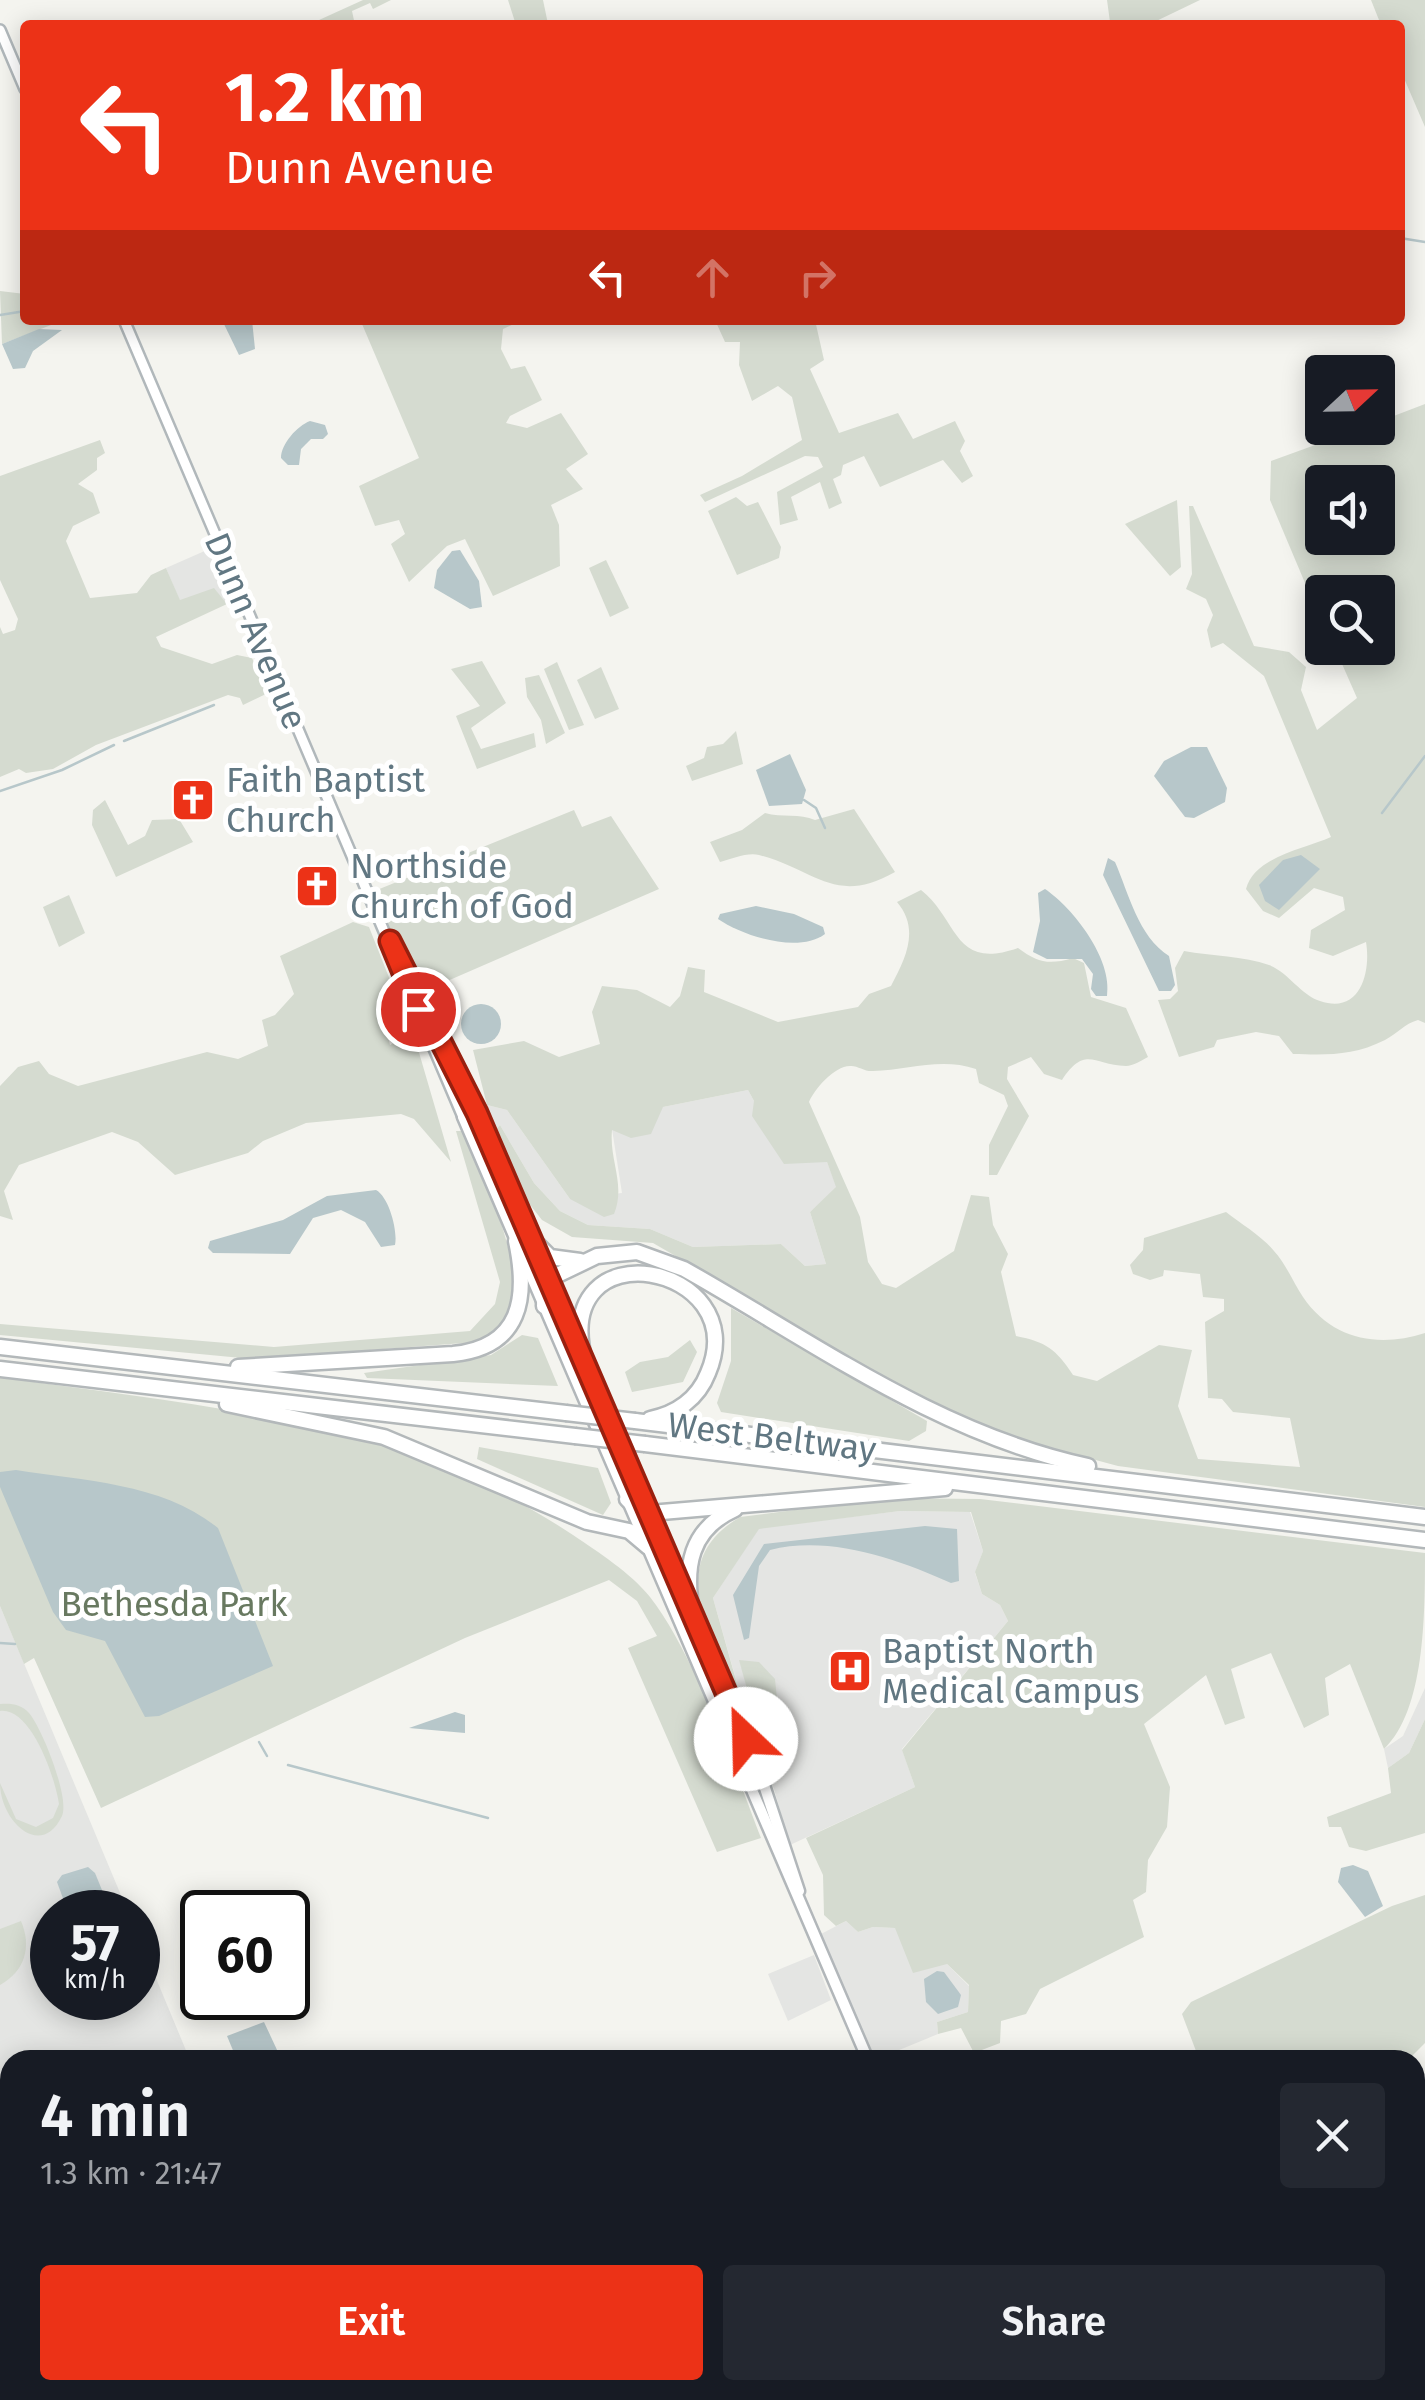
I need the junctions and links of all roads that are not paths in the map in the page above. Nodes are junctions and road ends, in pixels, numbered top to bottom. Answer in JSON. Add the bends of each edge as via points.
{"nodes":[{"id":1,"x":0,"y":30,"type":"edge"},
{"id":2,"x":20,"y":76,"type":"edge"},
{"id":3,"x":126,"y":325,"type":"edge"},
{"id":4,"x":390,"y":941,"type":"junction"},
{"id":5,"x":456,"y":1100,"type":"junction"},
{"id":6,"x":477,"y":1113,"type":"junction"},
{"id":7,"x":463,"y":1117,"type":"junction"},
{"id":8,"x":486,"y":1134,"type":"junction"},
{"id":9,"x":532,"y":1239,"type":"junction"},
{"id":10,"x":516,"y":1241,"type":"junction"},
{"id":11,"x":585,"y":1261,"type":"junction"},
{"id":12,"x":549,"y":1278,"type":"junction"},
{"id":13,"x":544,"y":1306,"type":"junction"},
{"id":14,"x":0,"y":1346,"type":"edge"},
{"id":15,"x":115,"y":1360,"type":"junction"},
{"id":16,"x":585,"y":1362,"type":"junction"},
{"id":17,"x":0,"y":1369,"type":"edge"},
{"id":18,"x":163,"y":1388,"type":"junction"},
{"id":19,"x":635,"y":1421,"type":"junction"},
{"id":20,"x":1172,"y":1484,"type":"junction"},
{"id":21,"x":1049,"y":1493,"type":"junction"},
{"id":22,"x":627,"y":1499,"type":"joint"},
{"id":23,"x":756,"y":1504,"type":"junction"},
{"id":24,"x":642,"y":1516,"type":"junction"},
{"id":25,"x":1425,"y":1518,"type":"edge"},
{"id":26,"x":612,"y":1526,"type":"junction"},
{"id":27,"x":1425,"y":1540,"type":"edge"},
{"id":28,"x":648,"y":1547,"type":"junction"},
{"id":29,"x":692,"y":1612,"type":"junction"},
{"id":30,"x":746,"y":1739,"type":"junction"},
{"id":31,"x":732,"y":1745,"type":"junction"},
{"id":32,"x":806,"y":1916,"type":"junction"},
{"id":33,"x":864,"y":2050,"type":"edge"}],
"edges":[{"from":1,"to":2,"type":"main road"},
{"from":3,"to":4,"type":"main road","name":"Dunn Avenue"},
{"from":4,"to":5,"type":"main road","name":"Dunn Avenue"},
{"from":4,"to":6,"type":"main road","name":"Dunn Avenue"},
{"from":5,"to":6,"type":"main road"},
{"from":5,"to":7,"type":"main road","name":"Dunn Avenue"},
{"from":6,"to":8,"type":"main road","name":"Dunn Avenue"},
{"from":7,"to":8,"type":"main road"},
{"from":7,"to":10,"type":"main road","name":"Dunn Avenue"},
{"from":8,"to":9,"type":"main road","name":"Dunn Avenue"},
{"from":9,"to":11,"type":"highway","via":[[556,1260]]},
{"from":9,"to":12,"type":"main road","name":"Dunn Avenue"},
{"from":10,"to":13,"type":"main road","name":"Dunn Avenue"},
{"from":10,"to":15,"type":"highway","via":[[524,1284],[516,1314],[498,1338],[475,1350],[274,1366]]},
{"from":11,"to":12,"type":"highway"},
{"from":11,"to":20,"type":"highway","via":[[625,1252],[665,1260],[952,1423],[1042,1455]]},
{"from":12,"to":13,"type":"highway"},
{"from":12,"to":16,"type":"main road","name":"Dunn Avenue"},
{"from":13,"to":22,"type":"main road","name":"Dunn Avenue"},
{"from":14,"to":15,"type":"highway","name":"West Beltway"},
{"from":15,"to":19,"type":"highway","name":"West Beltway","bridge":true},
{"from":16,"to":19,"type":"highway","via":[[582,1311],[604,1282],[653,1273],[696,1296],[714,1338],[704,1383],[678,1409]]},
{"from":16,"to":24,"type":"main road","name":"Dunn Avenue"},
{"from":17,"to":18,"type":"highway","name":"West Beltway"},
{"from":18,"to":21,"type":"highway","name":"West Beltway","bridge":true},
{"from":18,"to":26,"type":"highway","via":[[384,1437],[587,1522]]},
{"from":19,"to":20,"type":"highway","name":"West Beltway"},
{"from":20,"to":25,"type":"highway","name":"West Beltway"},
{"from":21,"to":23,"type":"highway","via":[[900,1489]]},
{"from":21,"to":27,"type":"highway","name":"West Beltway"},
{"from":22,"to":24,"type":"highway"},
{"from":23,"to":24,"type":"highway"},
{"from":23,"to":29,"type":"highway","via":[[720,1516],[696,1542],[688,1571]]},
{"from":24,"to":26,"type":"highway"},
{"from":24,"to":28,"type":"main road","name":"Dunn Avenue"},
{"from":24,"to":29,"type":"main road","name":"Dunn Avenue"},
{"from":26,"to":28,"type":"highway"},
{"from":28,"to":31,"type":"main road","name":"Dunn Avenue"},
{"from":29,"to":30,"type":"main road","name":"Dunn Avenue"},
{"from":30,"to":31,"type":"main road"},
{"from":30,"to":32,"type":"main road","name":"Dunn Avenue"},
{"from":31,"to":32,"type":"main road","name":"Dunn Avenue"},
{"from":32,"to":33,"type":"main road","name":"Dunn Avenue"}]}
